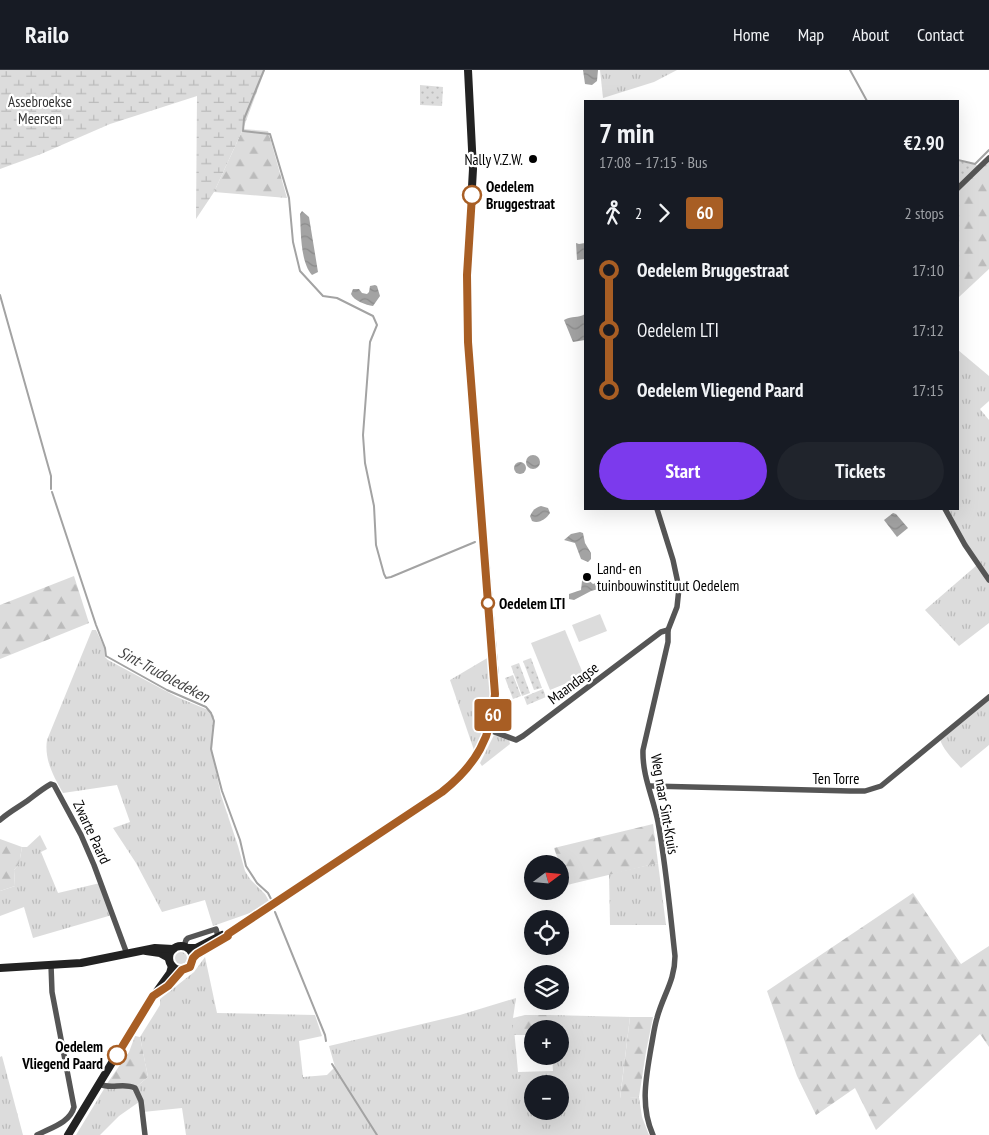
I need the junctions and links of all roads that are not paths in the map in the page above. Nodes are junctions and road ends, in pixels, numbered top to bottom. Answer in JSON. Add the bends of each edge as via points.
{"nodes":[{"id":1,"x":468,"y":70,"type":"edge"},
{"id":2,"x":989,"y":158,"type":"edge"},
{"id":3,"x":959,"y":187,"type":"edge"},
{"id":4,"x":657,"y":510,"type":"edge"},
{"id":5,"x":946,"y":510,"type":"edge"},
{"id":6,"x":989,"y":580,"type":"edge"},
{"id":7,"x":668,"y":630,"type":"junction"},
{"id":8,"x":989,"y":697,"type":"edge"},
{"id":9,"x":489,"y":730,"type":"junction"},
{"id":10,"x":650,"y":786,"type":"junction"},
{"id":11,"x":0,"y":820,"type":"edge"},
{"id":12,"x":219,"y":939,"type":"junction"},
{"id":13,"x":186,"y":947,"type":"junction"},
{"id":14,"x":173,"y":949,"type":"junction"},
{"id":15,"x":144,"y":951,"type":"junction"},
{"id":16,"x":127,"y":954,"type":"junction"},
{"id":17,"x":193,"y":958,"type":"junction"},
{"id":18,"x":170,"y":962,"type":"junction"},
{"id":19,"x":51,"y":965,"type":"junction"},
{"id":20,"x":2,"y":969,"type":"edge"},
{"id":21,"x":182,"y":970,"type":"junction"},
{"id":22,"x":153,"y":996,"type":"junction"},
{"id":23,"x":100,"y":1084,"type":"junction"},
{"id":24,"x":37,"y":1135,"type":"edge"},
{"id":25,"x":68,"y":1135,"type":"edge"},
{"id":26,"x":145,"y":1135,"type":"edge"},
{"id":27,"x":653,"y":1135,"type":"edge"}],
"edges":[{"from":1,"to":9,"type":"main road","via":[[473,169],[467,335],[495,678],[494,709]]},
{"from":2,"to":3,"type":"street"},
{"from":4,"to":7,"type":"street","name":"Weg naar Sint-Kruis","via":[[679,588],[677,607]]},
{"from":5,"to":6,"type":"street"},
{"from":7,"to":9,"type":"street","name":"Maandagse","via":[[516,740]]},
{"from":7,"to":10,"type":"street","name":"Weg naar Sint-Kruis","via":[[643,750],[643,768]]},
{"from":8,"to":10,"type":"street","name":"Ten Torre","via":[[880,786],[869,790]]},
{"from":9,"to":12,"type":"main road","via":[[466,770],[442,792]]},
{"from":10,"to":27,"type":"street","name":"Weg naar Sint-Kruis","via":[[676,956],[671,984],[657,1017],[644,1096]]},
{"from":11,"to":16,"type":"street","name":"Zwarte Paard","via":[[50,784],[54,785],[88,850]]},
{"from":12,"to":13,"type":"main road","via":[[196,948]]},
{"from":12,"to":17,"type":"main road"},
{"from":13,"to":14,"type":"main road"},
{"from":13,"to":17,"type":"main road"},
{"from":14,"to":15,"type":"main road"},
{"from":14,"to":18,"type":"main road"},
{"from":15,"to":16,"type":"main road"},
{"from":15,"to":18,"type":"main road","via":[[160,953]]},
{"from":16,"to":19,"type":"main road"},
{"from":17,"to":21,"type":"main road","via":[[190,967]]},
{"from":18,"to":21,"type":"main road"},
{"from":18,"to":22,"type":"main road","via":[[170,973]]},
{"from":19,"to":20,"type":"main road"},
{"from":19,"to":24,"type":"street","via":[[52,992],[74,1107],[67,1120]]},
{"from":21,"to":22,"type":"main road","via":[[168,986]]},
{"from":22,"to":23,"type":"main road"},
{"from":23,"to":25,"type":"main road"},
{"from":23,"to":26,"type":"street","via":[[135,1088],[141,1101]]}]}
